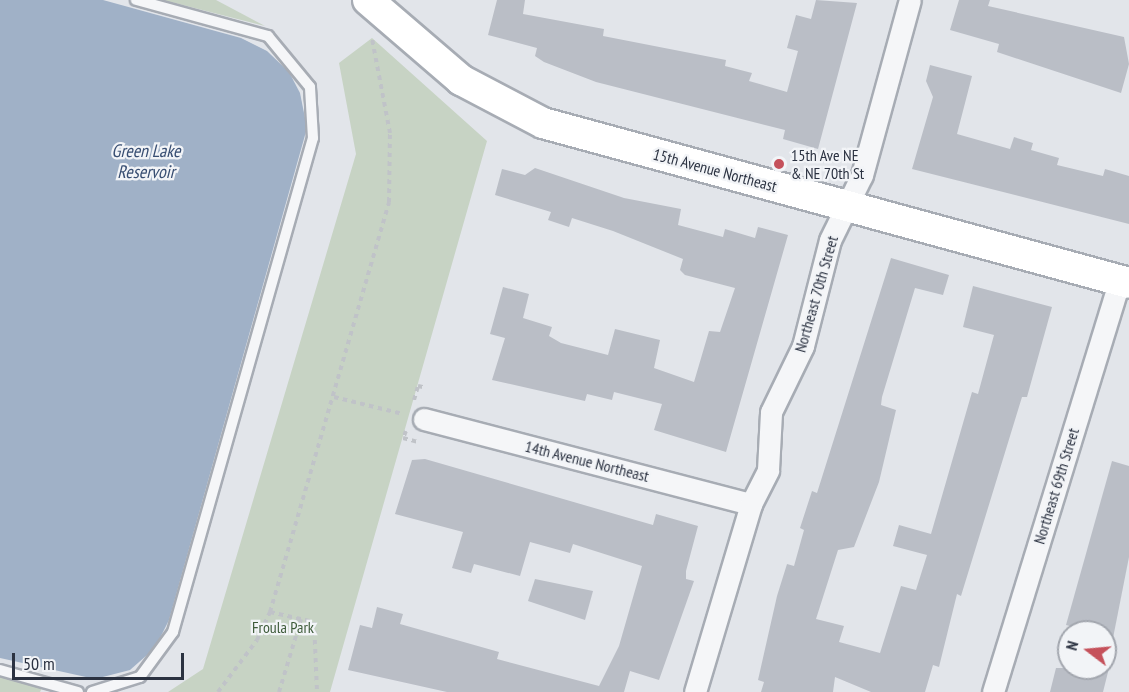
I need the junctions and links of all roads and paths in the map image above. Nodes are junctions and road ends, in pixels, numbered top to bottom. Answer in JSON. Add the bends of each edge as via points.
{"nodes":[{"id":1,"x":136,"y":0,"type":"edge"},
{"id":2,"x":368,"y":0,"type":"edge"},
{"id":3,"x":910,"y":0,"type":"edge"},
{"id":4,"x":372,"y":38,"type":"dead end"},
{"id":5,"x":845,"y":206,"type":"junction"},
{"id":6,"x":1124,"y":282,"type":"edge"},
{"id":7,"x":334,"y":397,"type":"junction"},
{"id":8,"x":417,"y":418,"type":"joint"},
{"id":9,"x":404,"y":438,"type":"dead end"},
{"id":10,"x":419,"y":442,"type":"dead end"},
{"id":11,"x":751,"y":504,"type":"junction"},
{"id":12,"x":270,"y":612,"type":"junction"},
{"id":13,"x":301,"y":619,"type":"junction"},
{"id":14,"x":0,"y":670,"type":"edge"},
{"id":15,"x":49,"y":688,"type":"edge"},
{"id":16,"x":78,"y":692,"type":"edge"},
{"id":17,"x":92,"y":692,"type":"edge"},
{"id":18,"x":218,"y":692,"type":"edge"},
{"id":19,"x":279,"y":692,"type":"edge"},
{"id":20,"x":317,"y":692,"type":"edge"},
{"id":21,"x":695,"y":692,"type":"edge"},
{"id":22,"x":993,"y":692,"type":"edge"}],
"edges":[{"from":1,"to":17,"type":"lane","via":[[268,36],[310,87],[313,138],[173,632],[140,677]]},
{"from":2,"to":5,"type":"main road","name":"15th Avenue Northeast","via":[[461,80],[521,114]]},
{"from":3,"to":5,"type":"street","name":"Northeast 70th Street","via":[[862,175]]},
{"from":4,"to":7,"type":"path","via":[[390,133],[388,202]]},
{"from":5,"to":6,"type":"main road","name":"15th Avenue Northeast"},
{"from":5,"to":11,"type":"street","name":"Northeast 70th Street","via":[[830,240],[803,346],[771,412],[768,470]]},
{"from":6,"to":22,"type":"street","name":"Northeast 69th Street"},
{"from":7,"to":8,"type":"path"},
{"from":7,"to":12,"type":"path"},
{"from":8,"to":11,"type":"street","name":"14th Avenue Northeast"},
{"from":9,"to":10,"type":"path"},
{"from":11,"to":21,"type":"street","name":"Northeast 70th Street"},
{"from":12,"to":13,"type":"path"},
{"from":12,"to":18,"type":"path","via":[[257,640]]},
{"from":13,"to":19,"type":"path"},
{"from":13,"to":20,"type":"path","via":[[314,622]]},
{"from":14,"to":15,"type":"lane"},
{"from":15,"to":16,"type":"lane"}]}
